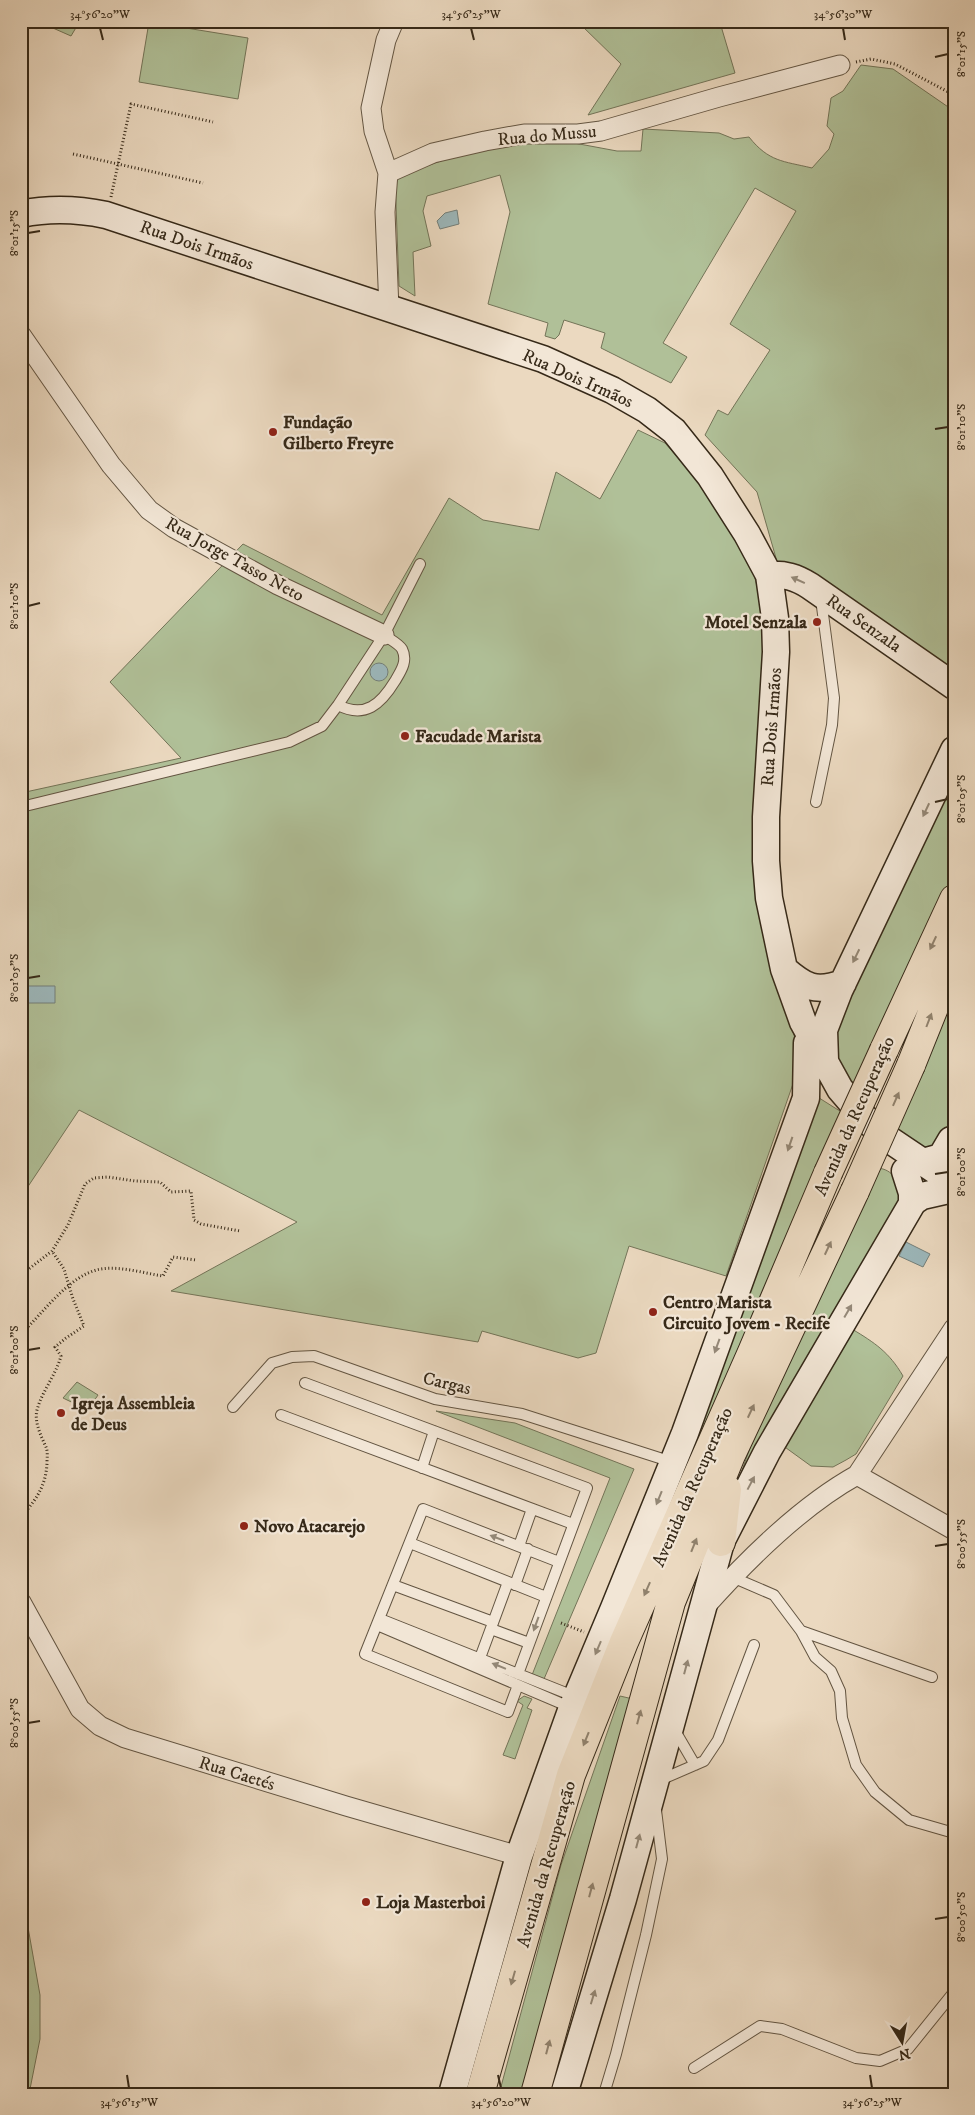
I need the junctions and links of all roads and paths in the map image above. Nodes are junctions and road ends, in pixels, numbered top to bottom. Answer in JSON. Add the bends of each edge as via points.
{"nodes":[{"id":1,"x":394,"y":21,"type":"edge"},
{"id":2,"x":840,"y":65,"type":"joint"},
{"id":3,"x":954,"y":95,"type":"edge"},
{"id":4,"x":213,"y":122,"type":"dead end"},
{"id":5,"x":73,"y":154,"type":"dead end"},
{"id":6,"x":118,"y":164,"type":"junction"},
{"id":7,"x":388,"y":173,"type":"junction"},
{"id":8,"x":203,"y":183,"type":"dead end"},
{"id":9,"x":21,"y":214,"type":"edge"},
{"id":10,"x":106,"y":215,"type":"junction"},
{"id":11,"x":390,"y":309,"type":"junction"},
{"id":12,"x":21,"y":335,"type":"edge"},
{"id":13,"x":420,"y":564,"type":"dead end"},
{"id":14,"x":768,"y":575,"type":"junction"},
{"id":15,"x":821,"y":593,"type":"junction"},
{"id":16,"x":384,"y":635,"type":"junction"},
{"id":17,"x":954,"y":686,"type":"edge"},
{"id":18,"x":338,"y":705,"type":"junction"},
{"id":19,"x":954,"y":750,"type":"edge"},
{"id":20,"x":816,"y":802,"type":"dead end"},
{"id":21,"x":21,"y":807,"type":"edge"},
{"id":22,"x":954,"y":899,"type":"edge"},
{"id":23,"x":954,"y":958,"type":"edge"},
{"id":24,"x":784,"y":969,"type":"junction"},
{"id":25,"x":843,"y":983,"type":"junction"},
{"id":26,"x":805,"y":1033,"type":"junction"},
{"id":27,"x":827,"y":1068,"type":"junction"},
{"id":28,"x":832,"y":1095,"type":"junction"},
{"id":29,"x":806,"y":1098,"type":"junction"},
{"id":30,"x":953,"y":1145,"type":"edge"},
{"id":31,"x":914,"y":1167,"type":"junction"},
{"id":32,"x":950,"y":1189,"type":"edge"},
{"id":33,"x":912,"y":1204,"type":"junction"},
{"id":34,"x":240,"y":1231,"type":"dead end"},
{"id":35,"x":52,"y":1251,"type":"junction"},
{"id":36,"x":196,"y":1260,"type":"dead end"},
{"id":37,"x":21,"y":1275,"type":"edge"},
{"id":38,"x":69,"y":1284,"type":"junction"},
{"id":39,"x":954,"y":1328,"type":"edge"},
{"id":40,"x":21,"y":1334,"type":"edge"},
{"id":41,"x":305,"y":1383,"type":"dead end"},
{"id":42,"x":233,"y":1407,"type":"dead end"},
{"id":43,"x":281,"y":1415,"type":"dead end"},
{"id":44,"x":434,"y":1431,"type":"junction"},
{"id":45,"x":730,"y":1455,"type":"junction"},
{"id":46,"x":673,"y":1462,"type":"junction"},
{"id":47,"x":422,"y":1468,"type":"junction"},
{"id":48,"x":857,"y":1475,"type":"junction"},
{"id":49,"x":532,"y":1509,"type":"junction"},
{"id":50,"x":21,"y":1518,"type":"edge"},
{"id":51,"x":573,"y":1524,"type":"junction"},
{"id":52,"x":954,"y":1530,"type":"edge"},
{"id":53,"x":721,"y":1542,"type":"junction"},
{"id":54,"x":410,"y":1543,"type":"junction"},
{"id":55,"x":523,"y":1548,"type":"junction"},
{"id":56,"x":559,"y":1562,"type":"junction"},
{"id":57,"x":732,"y":1577,"type":"junction"},
{"id":58,"x":511,"y":1584,"type":"junction"},
{"id":59,"x":393,"y":1585,"type":"junction"},
{"id":60,"x":546,"y":1597,"type":"junction"},
{"id":61,"x":21,"y":1602,"type":"edge"},
{"id":62,"x":701,"y":1612,"type":"junction"},
{"id":63,"x":379,"y":1622,"type":"junction"},
{"id":64,"x":492,"y":1625,"type":"junction"},
{"id":65,"x":801,"y":1631,"type":"junction"},
{"id":66,"x":529,"y":1643,"type":"junction"},
{"id":67,"x":754,"y":1645,"type":"dead end"},
{"id":68,"x":480,"y":1658,"type":"junction"},
{"id":69,"x":518,"y":1674,"type":"junction"},
{"id":70,"x":932,"y":1677,"type":"dead end"},
{"id":71,"x":518,"y":1685,"type":"junction"},
{"id":72,"x":574,"y":1702,"type":"junction"},
{"id":73,"x":670,"y":1723,"type":"junction"},
{"id":74,"x":695,"y":1765,"type":"junction"},
{"id":75,"x":654,"y":1786,"type":"junction"},
{"id":76,"x":954,"y":1833,"type":"edge"},
{"id":77,"x":518,"y":1856,"type":"junction"},
{"id":78,"x":954,"y":1992,"type":"edge"},
{"id":79,"x":694,"y":2068,"type":"dead end"},
{"id":80,"x":452,"y":2094,"type":"edge"},
{"id":81,"x":480,"y":2094,"type":"edge"},
{"id":82,"x":535,"y":2094,"type":"edge"},
{"id":83,"x":564,"y":2094,"type":"edge"},
{"id":84,"x":604,"y":2094,"type":"edge"}],
"edges":[{"from":1,"to":7,"type":"street","via":[[386,40],[371,108],[374,131]]},
{"from":2,"to":3,"type":"path","via":[[872,59],[895,64]]},
{"from":2,"to":7,"type":"street","name":"Rua do Mussu","via":[[600,131],[524,134],[434,153]]},
{"from":4,"to":6,"type":"path","via":[[131,104]]},
{"from":5,"to":6,"type":"path"},
{"from":6,"to":8,"type":"path"},
{"from":6,"to":10,"type":"path"},
{"from":7,"to":11,"type":"street","via":[[385,212]]},
{"from":9,"to":10,"type":"main road","name":"Rua Dois Irmãos","via":[[79,210]]},
{"from":10,"to":11,"type":"main road","name":"Rua Dois Irmãos"},
{"from":11,"to":14,"type":"main road","name":"Rua Dois Irmãos","via":[[543,359],[612,390],[647,410],[674,431],[710,476],[747,534]]},
{"from":12,"to":16,"type":"street","name":"Rua Jorge Tasso Neto","via":[[111,465],[149,510],[174,528],[278,585]]},
{"from":13,"to":16,"type":"lane"},
{"from":15,"to":14,"type":"main road","name":"Rua Senzala","one_way":true,"via":[[797,578],[783,574]]},
{"from":14,"to":24,"type":"main road","name":"Rua Dois Irmãos","via":[[775,618],[776,652],[766,861],[769,898]]},
{"from":15,"to":17,"type":"main road","name":"Rua Senzala"},
{"from":15,"to":20,"type":"lane","via":[[834,698],[832,725]]},
{"from":16,"to":18,"type":"lane"},
{"from":16,"to":18,"type":"lane","via":[[400,646],[404,655],[401,671],[384,700],[356,711]]},
{"from":18,"to":21,"type":"lane","via":[[322,726],[289,742]]},
{"from":19,"to":25,"type":"main road","one_way":true},
{"from":22,"to":81,"type":"highway","name":"Avenida da Recuperação","one_way":true,"bridge":true,"via":[[828,1173],[624,1642],[571,1775]]},
{"from":45,"to":23,"type":"highway","name":"Avenida da Recuperação","one_way":true,"bridge":true,"via":[[855,1192]]},
{"from":24,"to":25,"type":"main road","via":[[809,987],[820,989]]},
{"from":24,"to":26,"type":"main road","name":"Rua Dois Irmãos"},
{"from":25,"to":27,"type":"main road","via":[[824,1030]]},
{"from":26,"to":27,"type":"main road","name":"Rua Dois Irmãos"},
{"from":26,"to":28,"type":"main road","name":"Rua Dois Irmãos","via":[[820,1075]]},
{"from":26,"to":29,"type":"main road","name":"Rua Dois Irmãos"},
{"from":27,"to":31,"type":"main road","name":"Rua Dois Irmãos","via":[[840,1089],[874,1128],[898,1147]]},
{"from":28,"to":29,"type":"main road","via":[[820,1086]]},
{"from":28,"to":31,"type":"main road","name":"Rua Dois Irmãos","via":[[881,1155]]},
{"from":29,"to":46,"type":"main road","name":"Avenida da Recuperação","one_way":true},
{"from":30,"to":31,"type":"main road","via":[[942,1157]]},
{"from":31,"to":32,"type":"main road","name":"Rua Dois Irmãos"},
{"from":31,"to":33,"type":"main road"},
{"from":32,"to":33,"type":"main road","via":[[922,1196]]},
{"from":53,"to":33,"type":"main road","one_way":true,"via":[[767,1452]]},
{"from":34,"to":35,"type":"path","via":[[194,1220],[191,1191],[171,1192],[160,1182],[94,1178],[85,1184],[68,1225]]},
{"from":35,"to":37,"type":"path"},
{"from":35,"to":38,"type":"path"},
{"from":36,"to":38,"type":"path","via":[[173,1257],[163,1276],[102,1269]]},
{"from":38,"to":40,"type":"path"},
{"from":38,"to":50,"type":"path","via":[[84,1326],[55,1347],[61,1356],[36,1419],[47,1450],[46,1476],[42,1490]]},
{"from":39,"to":48,"type":"street"},
{"from":41,"to":44,"type":"lane"},
{"from":42,"to":46,"type":"lane","name":"Cargas","via":[[272,1363],[292,1357],[314,1356],[435,1399],[522,1414]]},
{"from":43,"to":47,"type":"lane"},
{"from":44,"to":47,"type":"lane"},
{"from":44,"to":51,"type":"lane","via":[[587,1488]]},
{"from":45,"to":53,"type":"highway"},
{"from":82,"to":45,"type":"highway","name":"Avenida da Recuperação","one_way":true,"via":[[671,1602]]},
{"from":46,"to":72,"type":"main road","name":"Avenida da Recuperação","one_way":true},
{"from":47,"to":49,"type":"lane"},
{"from":48,"to":52,"type":"street"},
{"from":48,"to":57,"type":"street","via":[[831,1490]]},
{"from":49,"to":51,"type":"lane"},
{"from":49,"to":55,"type":"lane"},
{"from":51,"to":56,"type":"lane"},
{"from":53,"to":62,"type":"main road"},
{"from":55,"to":54,"type":"lane","one_way":true,"via":[[423,1509]]},
{"from":54,"to":58,"type":"lane"},
{"from":54,"to":59,"type":"lane"},
{"from":55,"to":56,"type":"lane"},
{"from":55,"to":58,"type":"lane"},
{"from":56,"to":60,"type":"lane"},
{"from":57,"to":62,"type":"street"},
{"from":57,"to":65,"type":"lane","via":[[774,1595]]},
{"from":58,"to":60,"type":"lane"},
{"from":58,"to":64,"type":"lane"},
{"from":59,"to":63,"type":"lane"},
{"from":59,"to":64,"type":"lane"},
{"from":60,"to":66,"type":"lane","one_way":true},
{"from":61,"to":77,"type":"street","name":"Rua Caetés","via":[[80,1709],[100,1726],[134,1741]]},
{"from":73,"to":62,"type":"main road","one_way":true},
{"from":63,"to":68,"type":"lane"},
{"from":63,"to":71,"type":"lane"},
{"from":63,"to":71,"type":"lane","via":[[365,1654],[508,1712]]},
{"from":64,"to":66,"type":"lane"},
{"from":64,"to":68,"type":"lane"},
{"from":65,"to":70,"type":"lane"},
{"from":65,"to":76,"type":"lane","via":[[816,1656],[831,1671],[840,1691],[842,1718],[856,1765],[875,1792],[909,1820]]},
{"from":66,"to":69,"type":"lane"},
{"from":67,"to":74,"type":"lane","via":[[718,1740],[704,1761]]},
{"from":69,"to":68,"type":"lane","one_way":true},
{"from":69,"to":72,"type":"lane"},
{"from":71,"to":72,"type":"lane"},
{"from":72,"to":77,"type":"main road","name":"Avenida da Recuperação"},
{"from":73,"to":74,"type":"lane"},
{"from":73,"to":75,"type":"main road"},
{"from":74,"to":75,"type":"lane"},
{"from":83,"to":75,"type":"main road","one_way":true},
{"from":75,"to":84,"type":"lane","via":[[662,1859]]},
{"from":77,"to":80,"type":"main road","name":"Avenida da Recuperação"},
{"from":78,"to":79,"type":"lane","via":[[908,2049],[880,2061],[856,2058],[782,2029],[760,2026]]}]}
